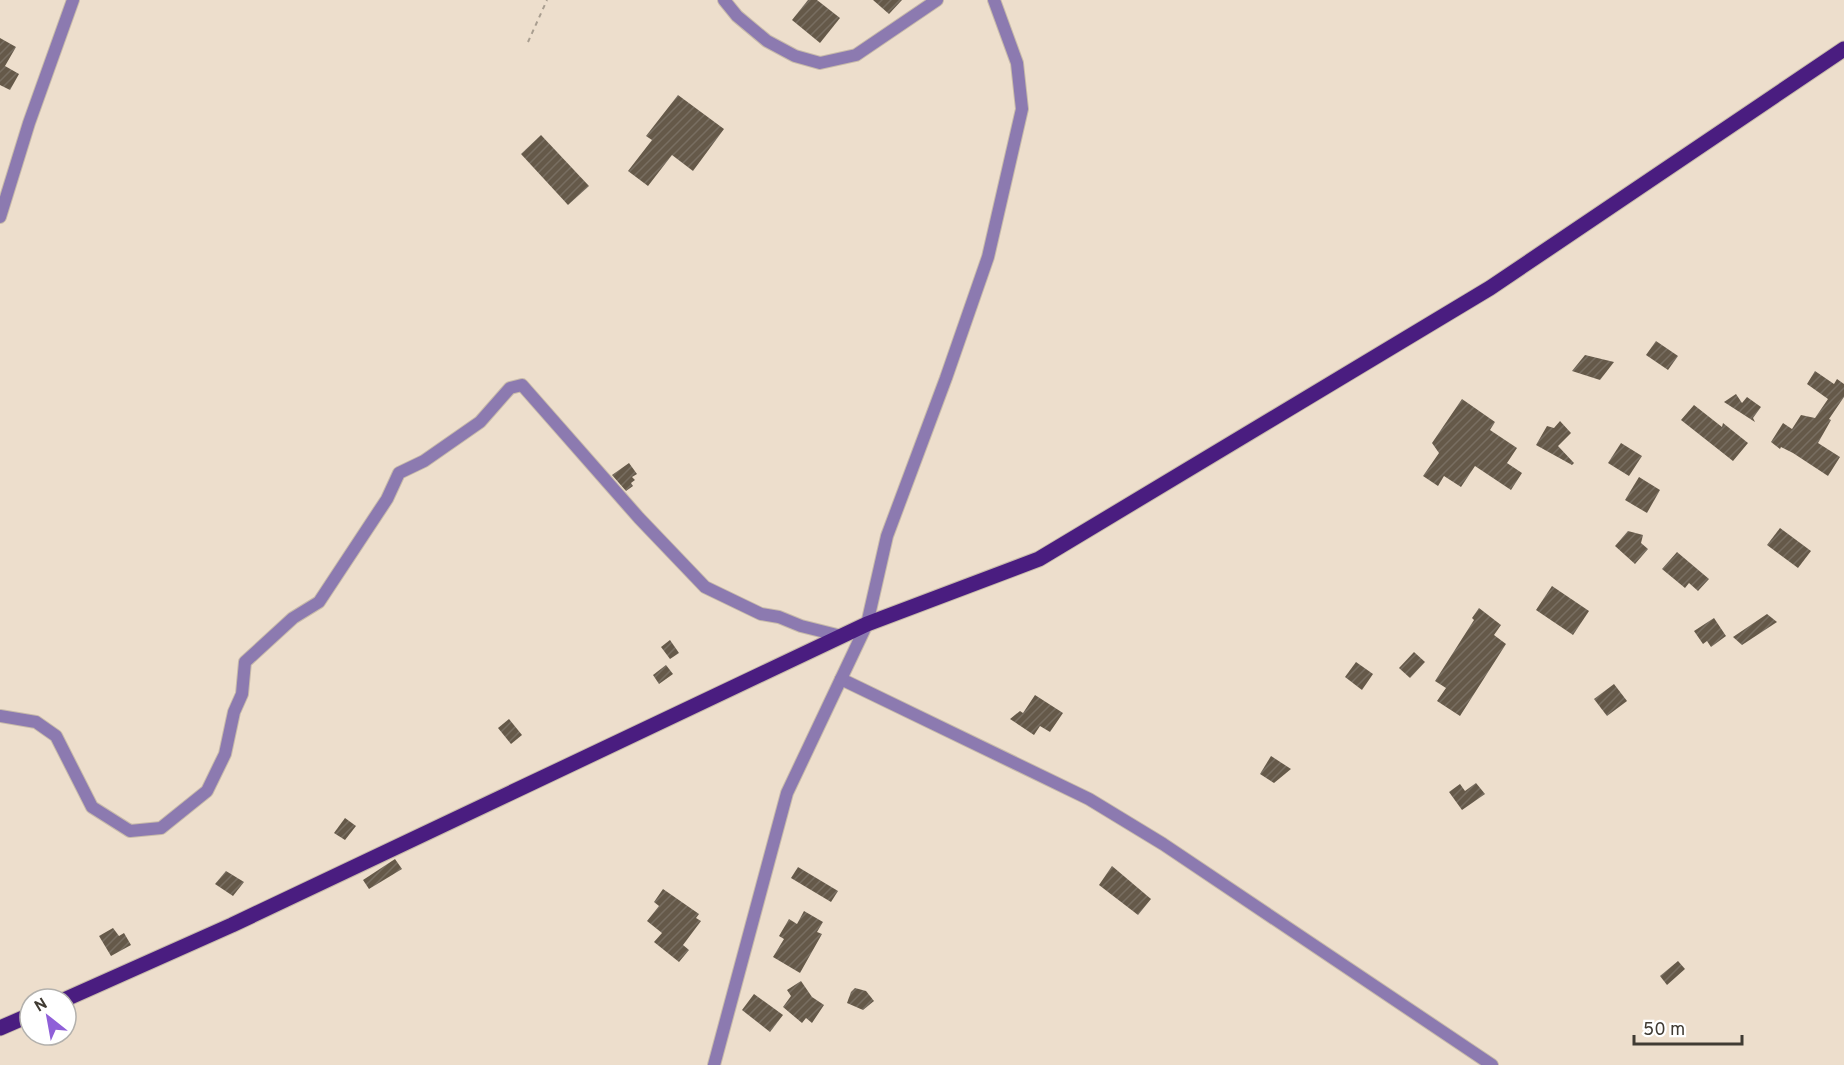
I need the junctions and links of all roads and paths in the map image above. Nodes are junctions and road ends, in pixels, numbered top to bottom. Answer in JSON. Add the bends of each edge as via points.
{"nodes":[{"id":1,"x":72,"y":0,"type":"edge"},
{"id":2,"x":547,"y":0,"type":"edge"},
{"id":3,"x":724,"y":0,"type":"edge"},
{"id":4,"x":937,"y":0,"type":"edge"},
{"id":5,"x":994,"y":0,"type":"edge"},
{"id":6,"x":528,"y":42,"type":"dead end"},
{"id":7,"x":1844,"y":49,"type":"edge"},
{"id":8,"x":0,"y":217,"type":"edge"},
{"id":9,"x":867,"y":624,"type":"junction"},
{"id":10,"x":842,"y":636,"type":"junction"},
{"id":11,"x":841,"y":679,"type":"junction"},
{"id":12,"x":0,"y":716,"type":"edge"},
{"id":13,"x":78,"y":994,"type":"edge"},
{"id":14,"x":18,"y":1020,"type":"edge"},
{"id":15,"x":0,"y":1028,"type":"edge"},
{"id":16,"x":714,"y":1065,"type":"edge"},
{"id":17,"x":1492,"y":1065,"type":"edge"}],
"edges":[{"from":1,"to":8,"type":"street"},
{"from":2,"to":6,"type":"path"},
{"from":3,"to":4,"type":"street","via":[[767,42],[820,63],[856,55]]},
{"from":5,"to":9,"type":"street","via":[[1017,63],[1022,109],[988,256],[887,536]]},
{"from":7,"to":9,"type":"main road","via":[[1490,288],[1039,559]]},
{"from":9,"to":10,"type":"main road"},
{"from":9,"to":11,"type":"street"},
{"from":10,"to":12,"type":"street","via":[[761,614],[705,587],[522,385],[510,388],[480,422],[424,461],[399,473],[387,499],[319,603],[293,618],[245,662],[242,694],[225,754],[207,791],[161,828],[130,831],[92,807],[56,736],[36,722]]},
{"from":10,"to":13,"type":"main road"},
{"from":11,"to":16,"type":"street","via":[[787,793]]},
{"from":11,"to":17,"type":"street","via":[[1089,799],[1163,844]]},
{"from":14,"to":15,"type":"main road"}]}
